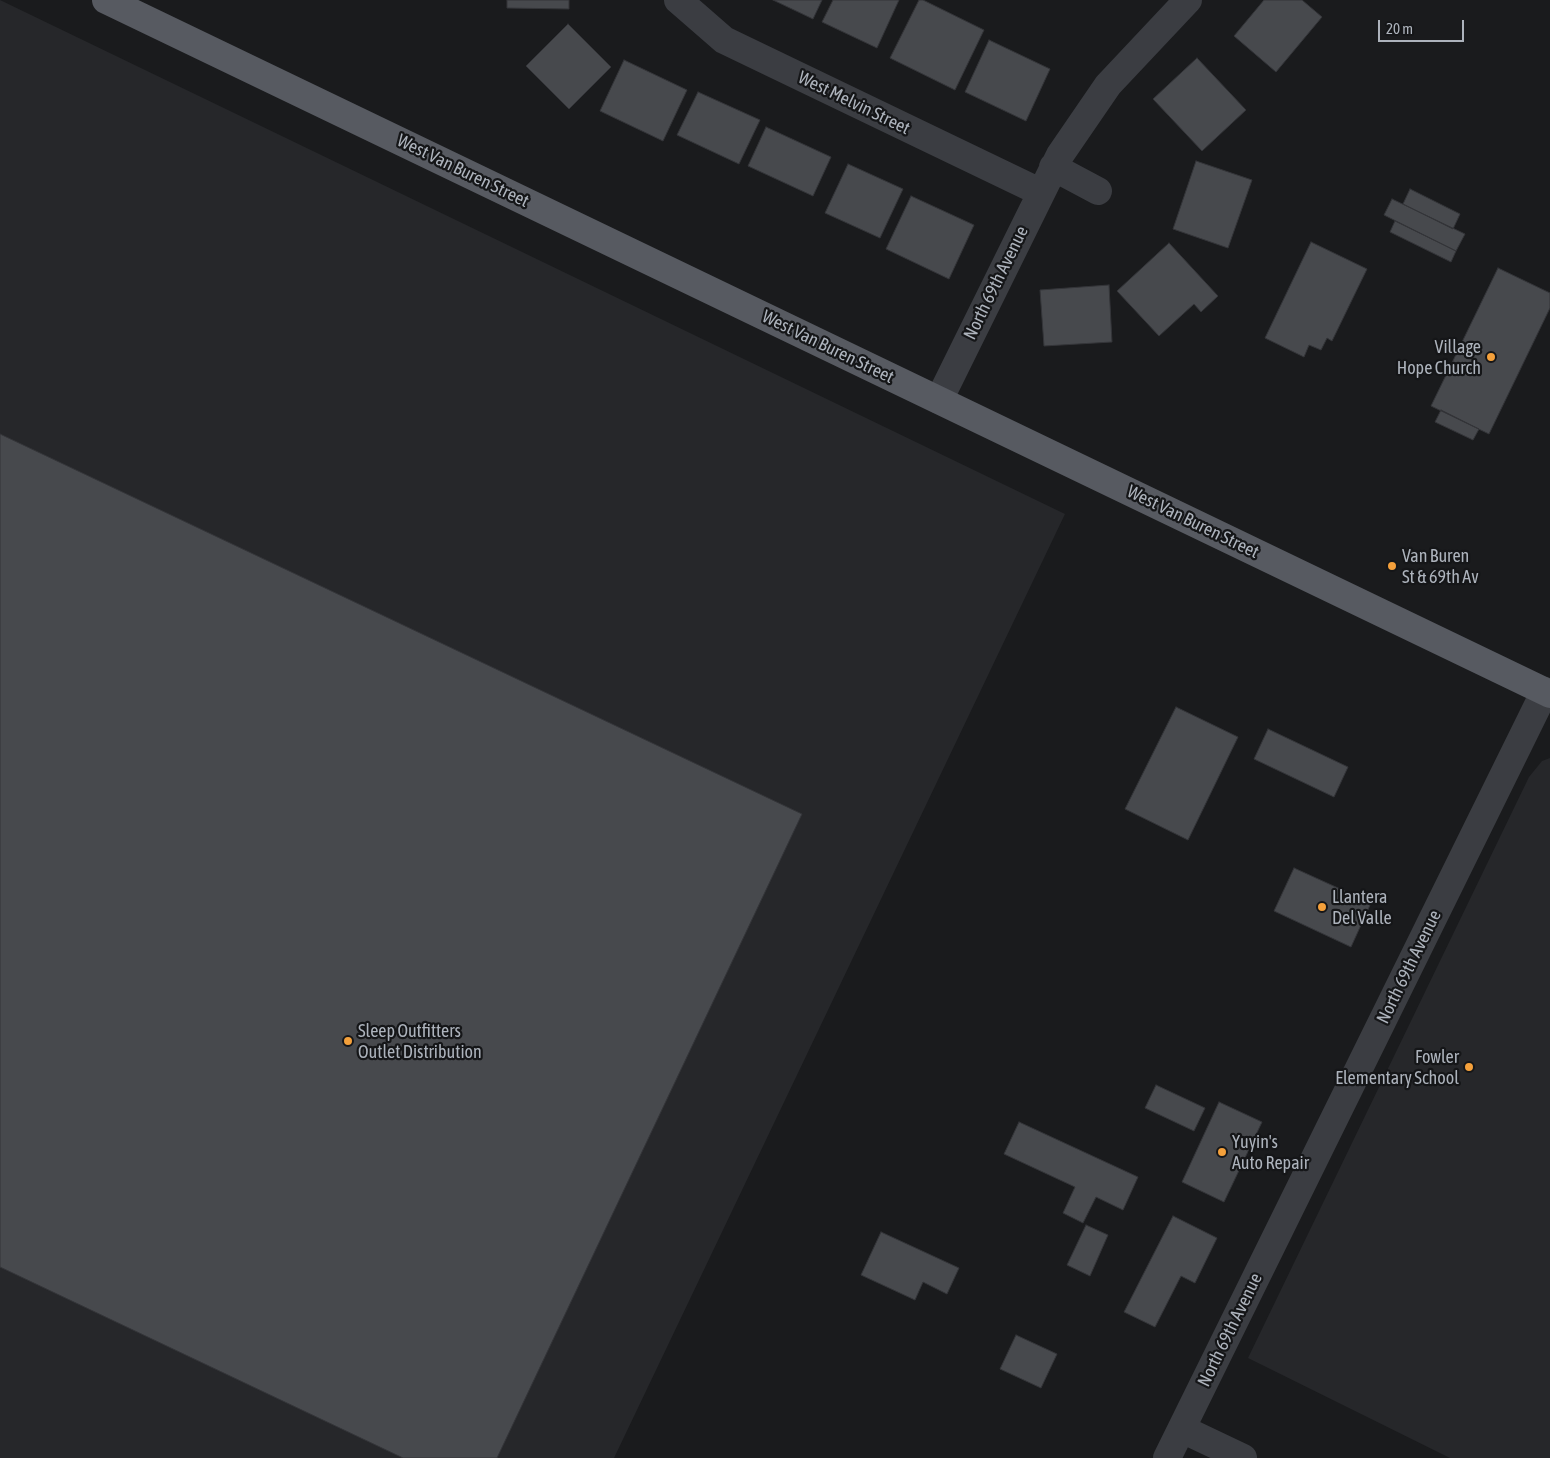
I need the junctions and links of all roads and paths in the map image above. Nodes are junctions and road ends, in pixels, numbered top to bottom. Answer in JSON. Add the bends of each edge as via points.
{"nodes":[{"id":1,"x":106,"y":0,"type":"edge"},
{"id":2,"x":678,"y":0,"type":"edge"},
{"id":3,"x":1188,"y":0,"type":"edge"},
{"id":4,"x":1053,"y":167,"type":"junction"},
{"id":5,"x":1098,"y":191,"type":"dead end"},
{"id":6,"x":1040,"y":192,"type":"junction"},
{"id":7,"x":940,"y":400,"type":"junction"},
{"id":8,"x":1547,"y":692,"type":"edge"},
{"id":9,"x":1182,"y":1429,"type":"junction"},
{"id":10,"x":1167,"y":1458,"type":"edge"},
{"id":11,"x":1243,"y":1458,"type":"edge"}],
"edges":[{"from":1,"to":7,"type":"main road","name":"West Van Buren Street"},
{"from":2,"to":6,"type":"street","name":"West Melvin Street","via":[[724,40]]},
{"from":3,"to":4,"type":"street","name":"North 69th Avenue","via":[[1108,85]]},
{"from":4,"to":5,"type":"street"},
{"from":4,"to":6,"type":"street","name":"North 69th Avenue"},
{"from":6,"to":7,"type":"street","name":"North 69th Avenue"},
{"from":7,"to":8,"type":"main road","name":"West Van Buren Street"},
{"from":8,"to":9,"type":"street","name":"North 69th Avenue"},
{"from":9,"to":10,"type":"street","name":"North 69th Avenue"},
{"from":9,"to":11,"type":"street"}]}
